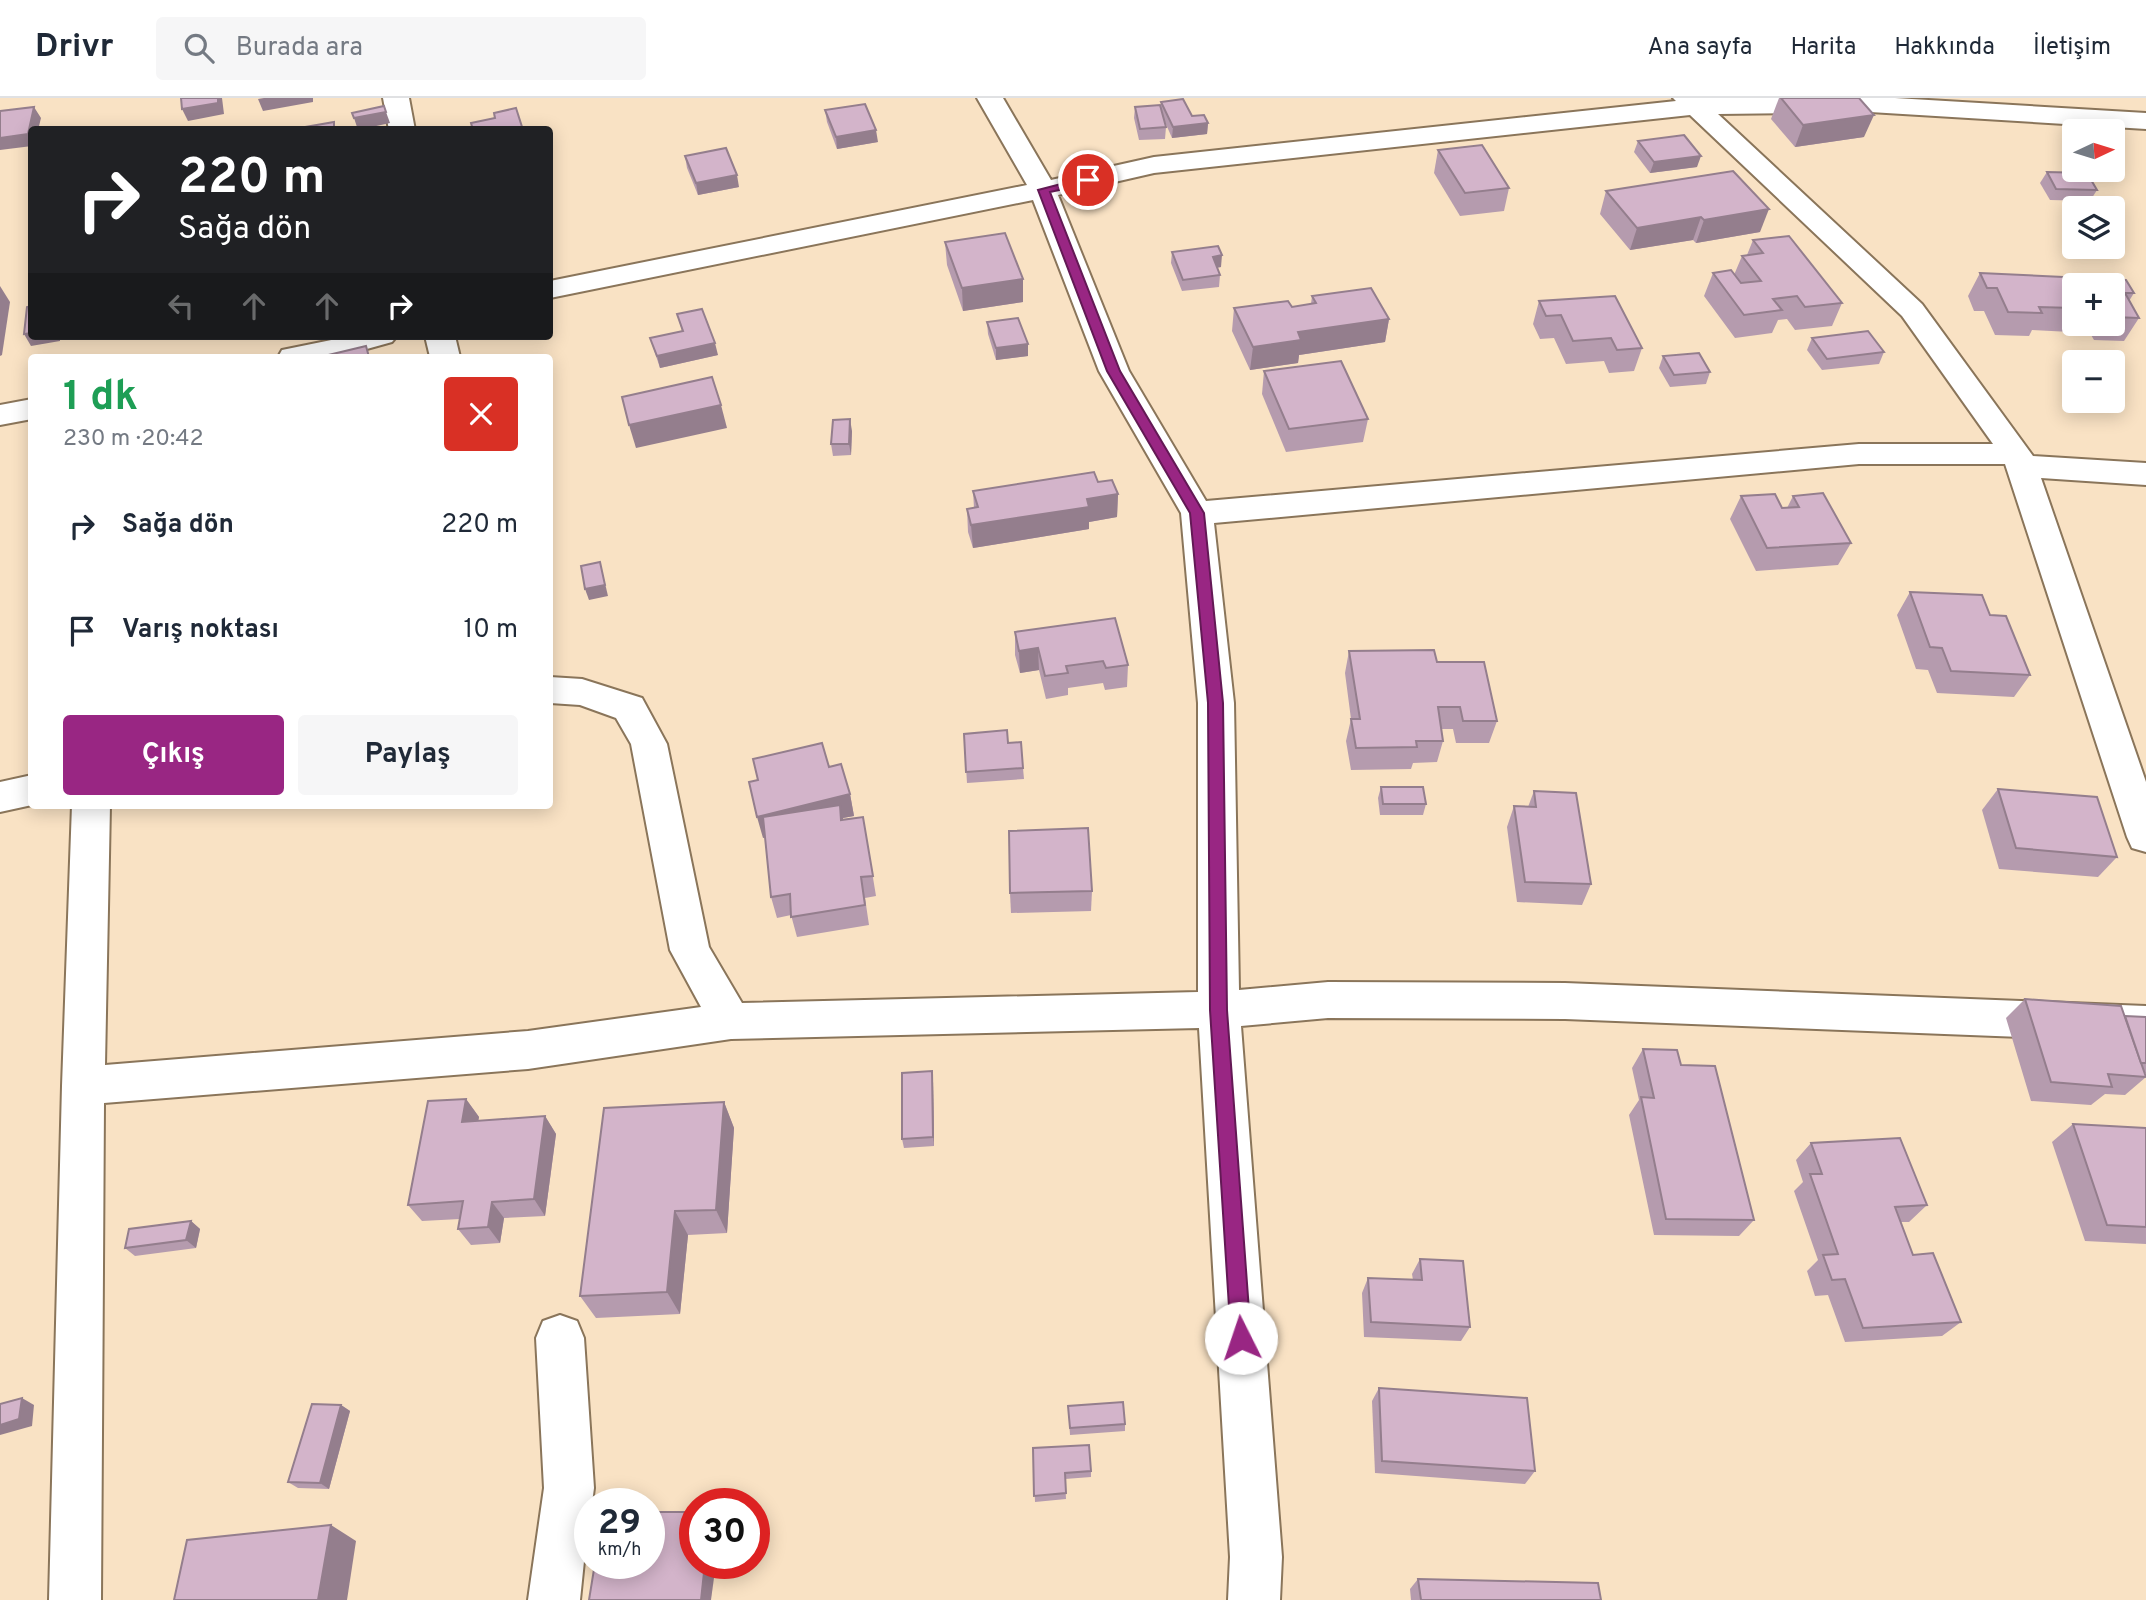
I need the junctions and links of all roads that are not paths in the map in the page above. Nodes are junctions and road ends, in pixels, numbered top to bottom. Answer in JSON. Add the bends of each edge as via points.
{"nodes":[{"id":1,"x":396,"y":98,"type":"edge"},
{"id":2,"x":990,"y":98,"type":"edge"},
{"id":3,"x":1691,"y":102,"type":"edge"},
{"id":4,"x":2146,"y":121,"type":"edge"},
{"id":5,"x":401,"y":126,"type":"edge"},
{"id":6,"x":1043,"y":190,"type":"junction"},
{"id":7,"x":553,"y":289,"type":"edge"},
{"id":8,"x":370,"y":340,"type":"edge"},
{"id":9,"x":308,"y":354,"type":"edge"},
{"id":10,"x":28,"y":410,"type":"edge"},
{"id":11,"x":0,"y":415,"type":"edge"},
{"id":12,"x":2020,"y":460,"type":"junction"},
{"id":13,"x":2146,"y":474,"type":"edge"},
{"id":14,"x":1197,"y":513,"type":"junction"},
{"id":15,"x":553,"y":690,"type":"edge"},
{"id":16,"x":28,"y":791,"type":"edge"},
{"id":17,"x":0,"y":797,"type":"edge"},
{"id":18,"x":90,"y":809,"type":"edge"},
{"id":19,"x":2146,"y":837,"type":"edge"},
{"id":20,"x":1219,"y":1010,"type":"junction"},
{"id":21,"x":731,"y":1020,"type":"junction"},
{"id":22,"x":2146,"y":1024,"type":"edge"},
{"id":23,"x":83,"y":1086,"type":"junction"},
{"id":24,"x":560,"y":1338,"type":"dead end"},
{"id":25,"x":75,"y":1600,"type":"edge"},
{"id":26,"x":554,"y":1600,"type":"edge"},
{"id":27,"x":1254,"y":1600,"type":"edge"}],
"edges":[{"from":1,"to":5,"type":"street"},
{"from":2,"to":6,"type":"street"},
{"from":3,"to":4,"type":"street","via":[[1870,104]]},
{"from":3,"to":6,"type":"street","via":[[1154,165]]},
{"from":3,"to":12,"type":"street","via":[[1912,310]]},
{"from":6,"to":7,"type":"street"},
{"from":6,"to":14,"type":"street","via":[[1114,371]]},
{"from":8,"to":9,"type":"street"},
{"from":10,"to":11,"type":"street"},
{"from":12,"to":13,"type":"street"},
{"from":12,"to":14,"type":"street","via":[[1860,454]]},
{"from":12,"to":19,"type":"street"},
{"from":14,"to":20,"type":"street","via":[[1216,703]]},
{"from":15,"to":21,"type":"street","via":[[582,692],[629,708],[643,732],[690,950]]},
{"from":16,"to":17,"type":"street"},
{"from":18,"to":23,"type":"street"},
{"from":20,"to":21,"type":"street"},
{"from":20,"to":22,"type":"street","via":[[1328,1000],[1565,1001]]},
{"from":20,"to":27,"type":"street","via":[[1256,1557]]},
{"from":21,"to":23,"type":"street","via":[[528,1050]]},
{"from":23,"to":25,"type":"street"},
{"from":24,"to":26,"type":"street","via":[[569,1488]]}]}
